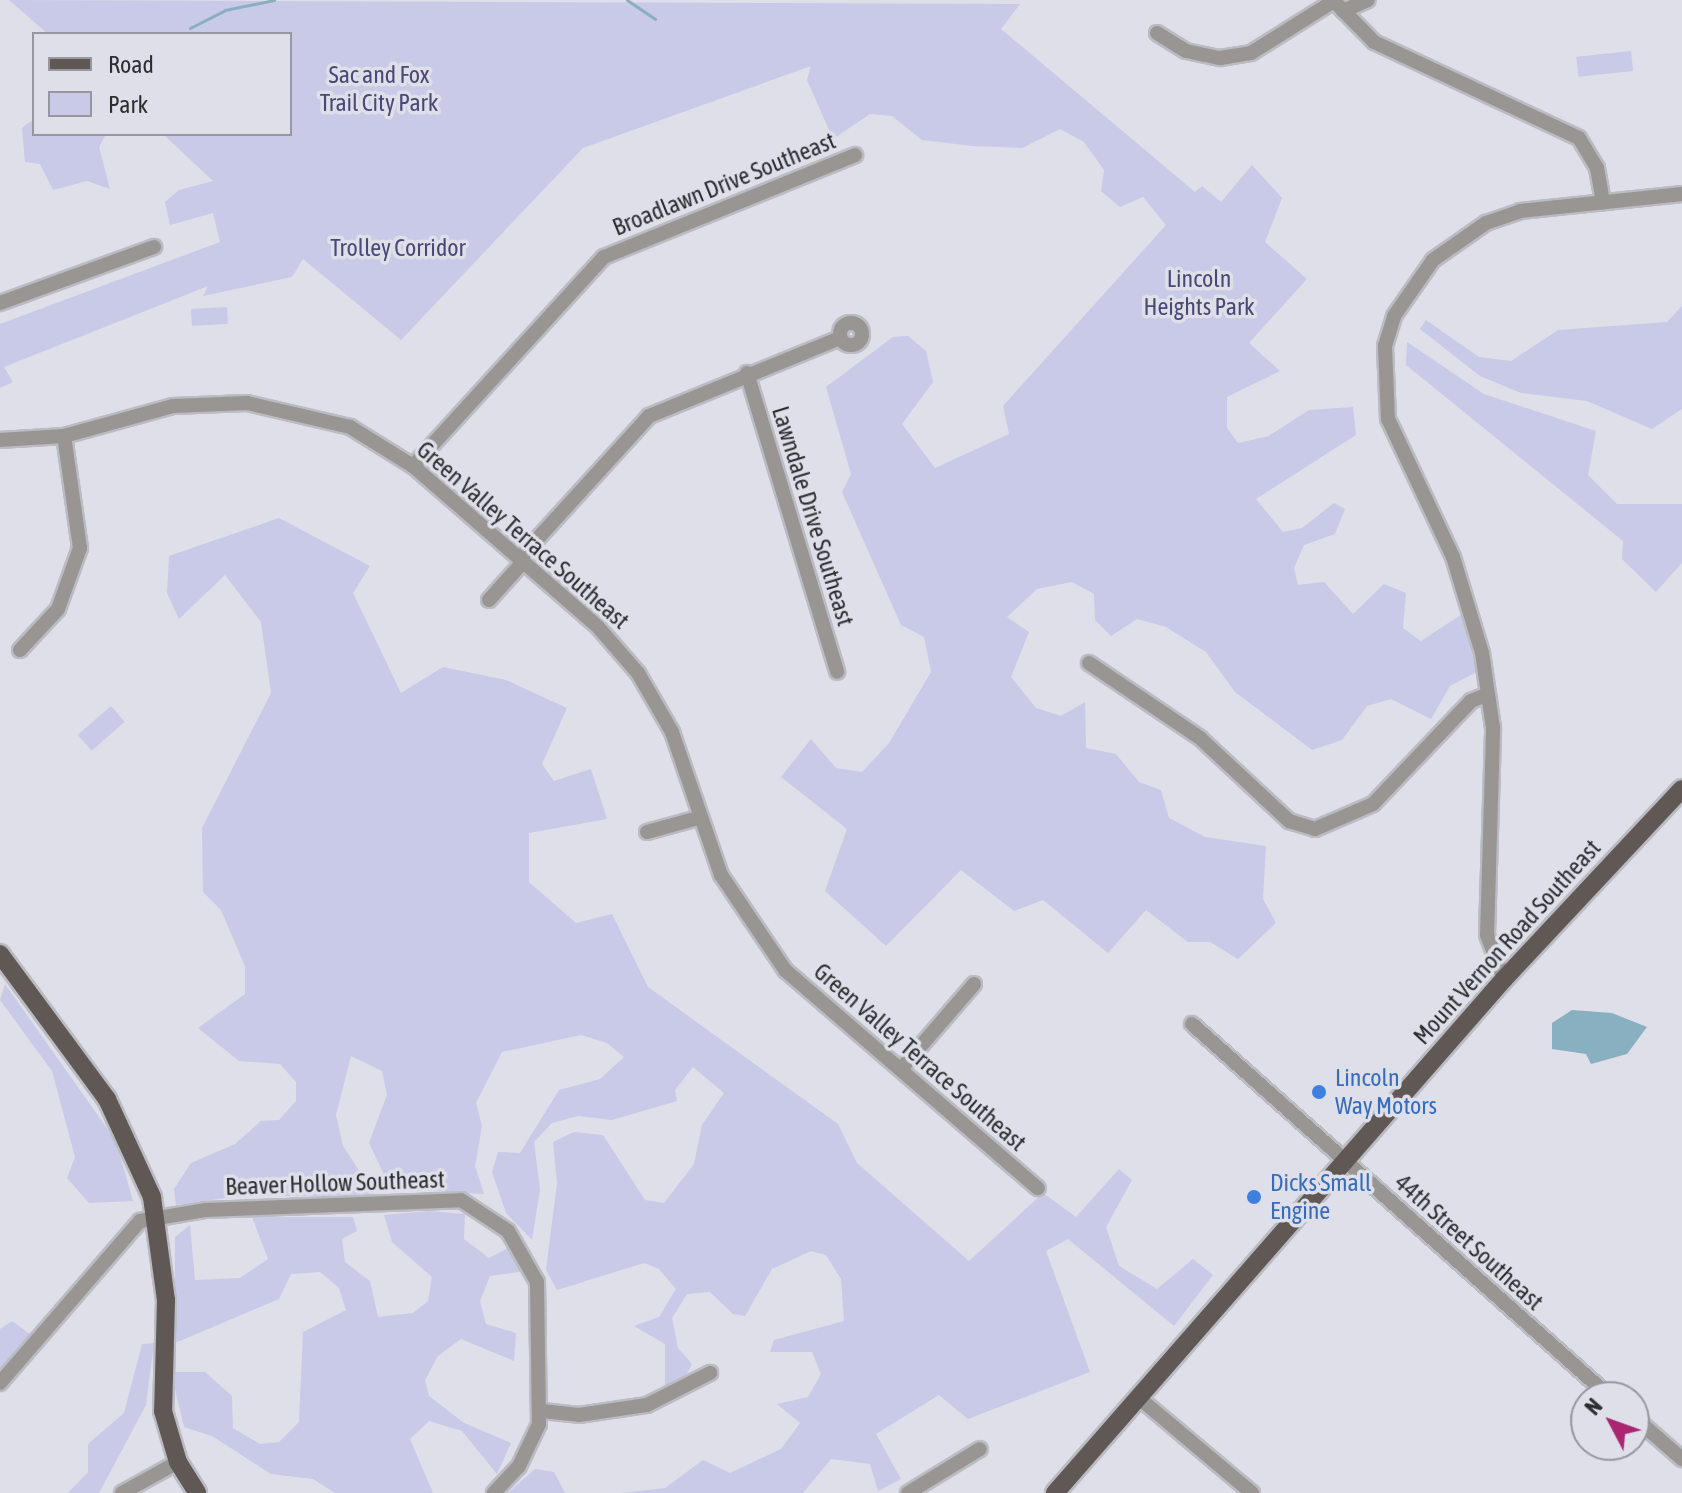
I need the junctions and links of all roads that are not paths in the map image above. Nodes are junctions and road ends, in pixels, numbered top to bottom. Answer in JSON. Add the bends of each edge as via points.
{"nodes":[{"id":1,"x":1368,"y":0,"type":"edge"},
{"id":2,"x":1336,"y":4,"type":"edge"},
{"id":3,"x":1157,"y":33,"type":"dead end"},
{"id":4,"x":855,"y":155,"type":"dead end"},
{"id":5,"x":1682,"y":194,"type":"edge"},
{"id":6,"x":1603,"y":202,"type":"junction"},
{"id":7,"x":154,"y":247,"type":"dead end"},
{"id":8,"x":0,"y":303,"type":"edge"},
{"id":9,"x":840,"y":338,"type":"dead end"},
{"id":10,"x":747,"y":373,"type":"junction"},
{"id":11,"x":64,"y":436,"type":"junction"},
{"id":12,"x":0,"y":440,"type":"edge"},
{"id":13,"x":413,"y":466,"type":"junction"},
{"id":14,"x":522,"y":559,"type":"junction"},
{"id":15,"x":489,"y":600,"type":"dead end"},
{"id":16,"x":20,"y":650,"type":"dead end"},
{"id":17,"x":1089,"y":663,"type":"dead end"},
{"id":18,"x":837,"y":672,"type":"dead end"},
{"id":19,"x":1488,"y":694,"type":"junction"},
{"id":20,"x":1682,"y":789,"type":"edge"},
{"id":21,"x":698,"y":818,"type":"junction"},
{"id":22,"x":647,"y":832,"type":"dead end"},
{"id":23,"x":2,"y":960,"type":"edge"},
{"id":24,"x":1504,"y":979,"type":"junction"},
{"id":25,"x":974,"y":984,"type":"dead end"},
{"id":26,"x":1192,"y":1024,"type":"dead end"},
{"id":27,"x":901,"y":1069,"type":"junction"},
{"id":28,"x":1343,"y":1160,"type":"junction"},
{"id":29,"x":1038,"y":1188,"type":"dead end"},
{"id":30,"x":157,"y":1219,"type":"junction"},
{"id":31,"x":710,"y":1373,"type":"dead end"},
{"id":32,"x":1592,"y":1381,"type":"edge"},
{"id":33,"x":0,"y":1383,"type":"edge"},
{"id":34,"x":1138,"y":1397,"type":"junction"},
{"id":35,"x":542,"y":1411,"type":"junction"},
{"id":36,"x":1650,"y":1431,"type":"edge"},
{"id":37,"x":980,"y":1449,"type":"dead end"},
{"id":38,"x":1682,"y":1459,"type":"edge"},
{"id":39,"x":178,"y":1462,"type":"junction"},
{"id":40,"x":122,"y":1493,"type":"edge"},
{"id":41,"x":197,"y":1493,"type":"edge"},
{"id":42,"x":494,"y":1493,"type":"edge"},
{"id":43,"x":908,"y":1493,"type":"edge"},
{"id":44,"x":1055,"y":1493,"type":"edge"},
{"id":45,"x":1252,"y":1493,"type":"edge"}],
"edges":[{"from":1,"to":2,"type":"street"},
{"from":2,"to":3,"type":"street","via":[[1251,53],[1220,58],[1186,51]]},
{"from":2,"to":6,"type":"street","via":[[1384,47],[1579,138],[1597,168]]},
{"from":4,"to":13,"type":"street","name":"Broadlawn Drive Southeast","via":[[604,257]]},
{"from":5,"to":6,"type":"street"},
{"from":6,"to":19,"type":"street","via":[[1520,211],[1457,239],[1411,288],[1385,346],[1388,419],[1464,584]]},
{"from":7,"to":8,"type":"street"},
{"from":9,"to":10,"type":"street"},
{"from":10,"to":14,"type":"street","via":[[649,416]]},
{"from":10,"to":18,"type":"street","name":"Lawndale Drive Southeast"},
{"from":11,"to":12,"type":"street","name":"Green Valley Terrace Southeast"},
{"from":11,"to":13,"type":"street","name":"Green Valley Terrace Southeast","via":[[173,406],[247,403],[350,427]]},
{"from":11,"to":16,"type":"street","via":[[80,548],[58,609]]},
{"from":13,"to":14,"type":"street","name":"Green Valley Terrace Southeast"},
{"from":14,"to":15,"type":"street"},
{"from":14,"to":21,"type":"street","name":"Green Valley Terrace Southeast","via":[[638,673],[672,732]]},
{"from":17,"to":19,"type":"street","via":[[1200,738],[1289,821],[1315,829],[1373,804],[1471,701]]},
{"from":19,"to":24,"type":"street","via":[[1487,935]]},
{"from":20,"to":24,"type":"main road","name":"Mount Vernon Road Southeast"},
{"from":21,"to":22,"type":"street"},
{"from":21,"to":27,"type":"street","name":"Green Valley Terrace Southeast","via":[[721,875],[759,939]]},
{"from":23,"to":30,"type":"main road","via":[[118,1117]]},
{"from":24,"to":28,"type":"main road","name":"Mount Vernon Road Southeast"},
{"from":25,"to":27,"type":"street"},
{"from":26,"to":28,"type":"street","name":"44th Street Southeast"},
{"from":27,"to":29,"type":"street","name":"Green Valley Terrace Southeast"},
{"from":28,"to":32,"type":"street","name":"44th Street Southeast"},
{"from":28,"to":34,"type":"main road","name":"Mount Vernon Road Southeast"},
{"from":30,"to":33,"type":"street","via":[[140,1221],[119,1241]]},
{"from":30,"to":35,"type":"street","name":"Beaver Hollow Southeast","via":[[420,1199],[461,1200],[486,1210],[508,1231],[537,1282]]},
{"from":30,"to":39,"type":"main road","via":[[166,1300],[161,1391]]},
{"from":31,"to":35,"type":"street","via":[[647,1405],[579,1415]]},
{"from":34,"to":44,"type":"main road","name":"Mount Vernon Road Southeast"},
{"from":34,"to":45,"type":"street"},
{"from":35,"to":42,"type":"street","name":"Beaver Hollow Southeast","via":[[519,1466]]},
{"from":36,"to":38,"type":"street"},
{"from":37,"to":43,"type":"street"},
{"from":39,"to":40,"type":"street"},
{"from":39,"to":41,"type":"main road"}]}
